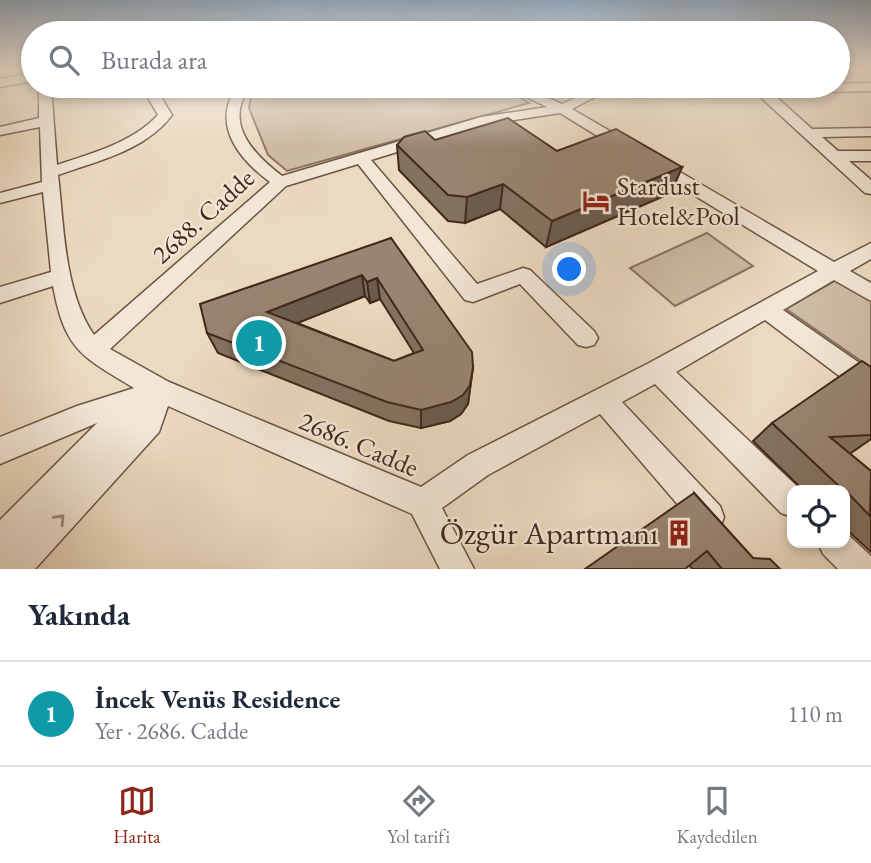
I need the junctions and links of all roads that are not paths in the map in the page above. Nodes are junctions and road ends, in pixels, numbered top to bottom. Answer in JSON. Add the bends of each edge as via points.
{"nodes":[{"id":1,"x":46,"y":98,"type":"edge"},
{"id":2,"x":155,"y":98,"type":"edge"},
{"id":3,"x":235,"y":98,"type":"edge"},
{"id":4,"x":537,"y":98,"type":"edge"},
{"id":5,"x":585,"y":98,"type":"edge"},
{"id":6,"x":768,"y":98,"type":"edge"},
{"id":7,"x":562,"y":109,"type":"junction"},
{"id":8,"x":47,"y":121,"type":"junction"},
{"id":9,"x":0,"y":131,"type":"edge"},
{"id":10,"x":871,"y":132,"type":"edge"},
{"id":11,"x":809,"y":133,"type":"junction"},
{"id":12,"x":835,"y":156,"type":"junction"},
{"id":13,"x":871,"y":156,"type":"edge"},
{"id":14,"x":363,"y":160,"type":"junction"},
{"id":15,"x":50,"y":179,"type":"junction"},
{"id":16,"x":280,"y":182,"type":"junction"},
{"id":17,"x":871,"y":190,"type":"edge"},
{"id":18,"x":0,"y":198,"type":"edge"},
{"id":19,"x":871,"y":250,"type":"edge"},
{"id":20,"x":834,"y":270,"type":"junction"},
{"id":21,"x":61,"y":276,"type":"junction"},
{"id":22,"x":871,"y":293,"type":"edge"},
{"id":23,"x":0,"y":295,"type":"edge"},
{"id":24,"x":765,"y":308,"type":"junction"},
{"id":25,"x":586,"y":338,"type":"dead end"},
{"id":26,"x":92,"y":351,"type":"junction"},
{"id":27,"x":658,"y":370,"type":"junction"},
{"id":28,"x":871,"y":385,"type":"edge"},
{"id":29,"x":160,"y":390,"type":"junction"},
{"id":30,"x":603,"y":399,"type":"junction"},
{"id":31,"x":0,"y":451,"type":"edge"},
{"id":32,"x":787,"y":497,"type":"edge"},
{"id":33,"x":423,"y":503,"type":"junction"},
{"id":34,"x":729,"y":539,"type":"edge"},
{"id":35,"x":0,"y":543,"type":"edge"},
{"id":36,"x":839,"y":548,"type":"edge"},
{"id":37,"x":13,"y":569,"type":"edge"},
{"id":38,"x":458,"y":569,"type":"edge"},
{"id":39,"x":861,"y":569,"type":"edge"}],
"edges":[{"from":1,"to":8,"type":"street","name":"2686. Cadde"},
{"from":2,"to":15,"type":"street","via":[[165,115],[158,126]]},
{"from":3,"to":16,"type":"street","via":[[233,132],[244,152]]},
{"from":4,"to":7,"type":"street"},
{"from":5,"to":7,"type":"street","name":"2688. Cadde"},
{"from":6,"to":11,"type":"street"},
{"from":7,"to":14,"type":"street","name":"2688. Cadde","via":[[486,120]]},
{"from":7,"to":20,"type":"street"},
{"from":8,"to":9,"type":"street"},
{"from":8,"to":15,"type":"street","name":"2686. Cadde"},
{"from":10,"to":11,"type":"street"},
{"from":11,"to":12,"type":"street"},
{"from":12,"to":13,"type":"street"},
{"from":12,"to":17,"type":"street"},
{"from":14,"to":16,"type":"street","name":"2688. Cadde"},
{"from":14,"to":25,"type":"street","via":[[473,294],[523,275]]},
{"from":15,"to":18,"type":"street"},
{"from":15,"to":21,"type":"street","name":"2686. Cadde"},
{"from":16,"to":26,"type":"street","name":"2688. Cadde"},
{"from":19,"to":20,"type":"street","name":"2686. Cadde"},
{"from":20,"to":22,"type":"street"},
{"from":20,"to":24,"type":"street","name":"2686. Cadde"},
{"from":21,"to":23,"type":"street"},
{"from":21,"to":26,"type":"street","name":"2686. Cadde","via":[[71,320]]},
{"from":24,"to":27,"type":"street","name":"2686. Cadde"},
{"from":24,"to":28,"type":"street"},
{"from":26,"to":29,"type":"street","name":"2686. Cadde"},
{"from":27,"to":30,"type":"street","name":"2686. Cadde"},
{"from":27,"to":32,"type":"street"},
{"from":29,"to":31,"type":"street"},
{"from":29,"to":33,"type":"street","name":"2686. Cadde"},
{"from":29,"to":35,"type":"street","via":[[126,412]]},
{"from":37,"to":29,"type":"street","one_way":true,"via":[[150,423]]},
{"from":30,"to":33,"type":"street","name":"2686. Cadde","via":[[478,465]]},
{"from":30,"to":34,"type":"street"},
{"from":33,"to":38,"type":"street"},
{"from":36,"to":39,"type":"street"}]}
